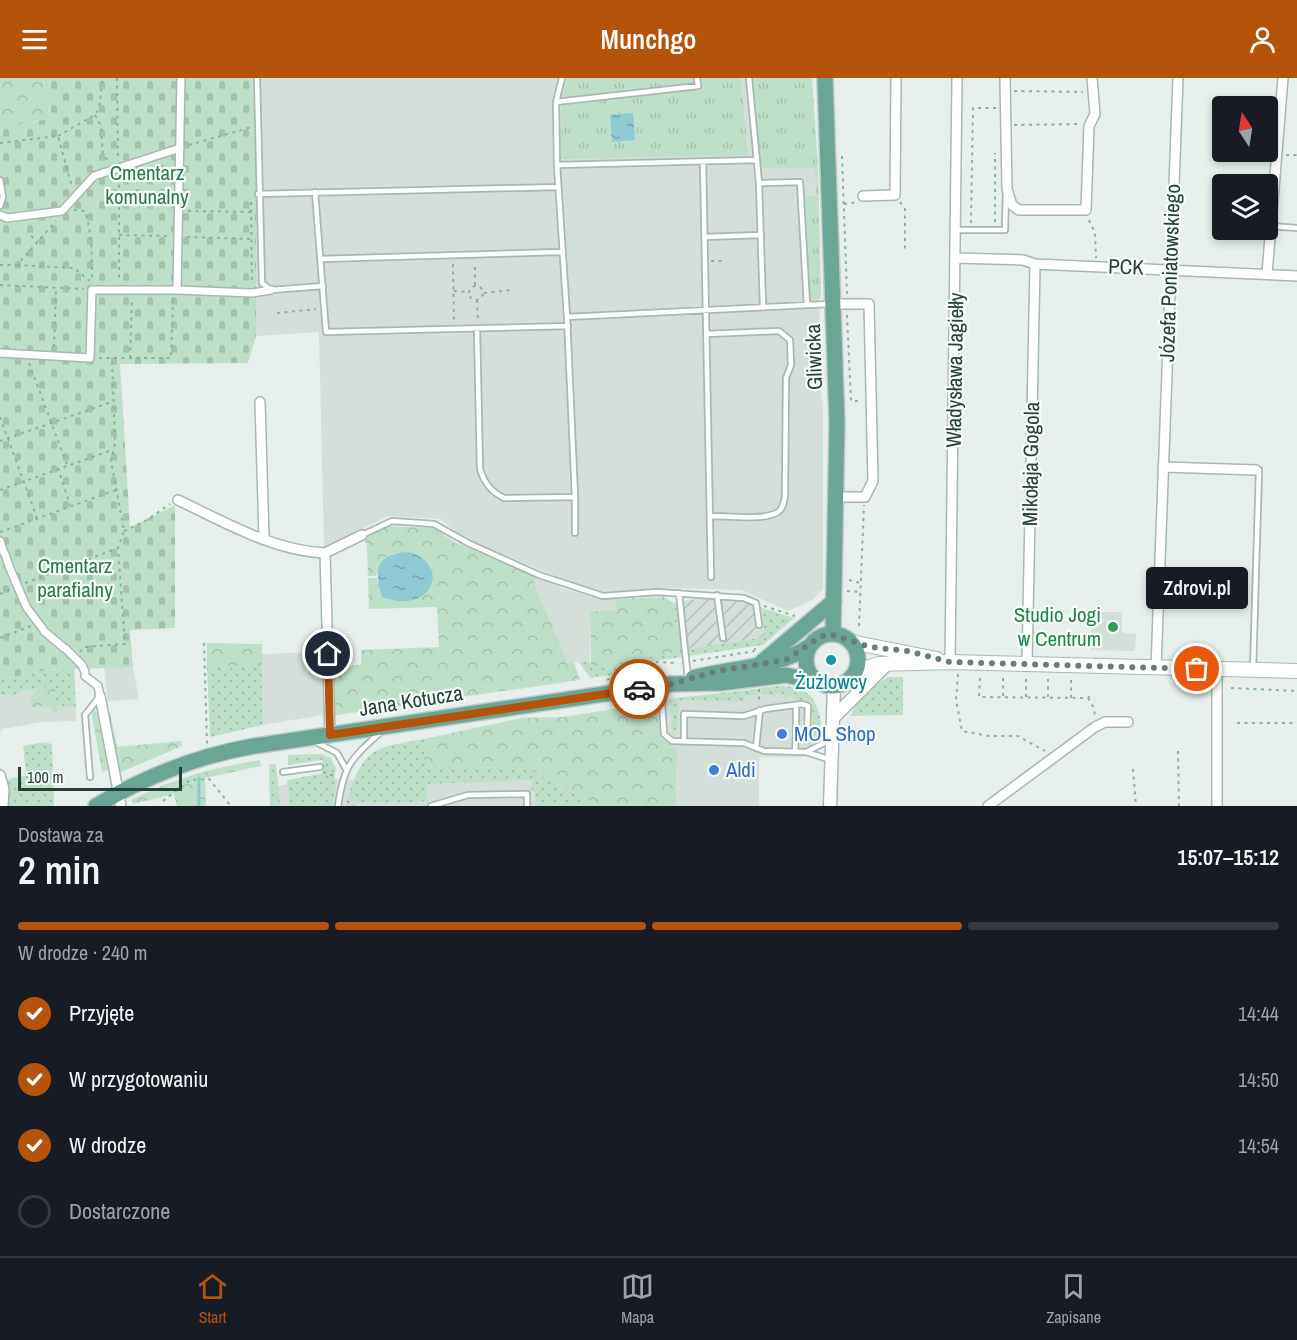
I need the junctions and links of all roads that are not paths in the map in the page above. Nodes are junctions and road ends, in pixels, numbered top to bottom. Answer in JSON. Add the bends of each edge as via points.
{"nodes":[{"id":1,"x":182,"y":78,"type":"edge"},
{"id":2,"x":257,"y":78,"type":"edge"},
{"id":3,"x":562,"y":78,"type":"edge"},
{"id":4,"x":697,"y":78,"type":"edge"},
{"id":5,"x":749,"y":78,"type":"edge"},
{"id":6,"x":825,"y":78,"type":"edge"},
{"id":7,"x":896,"y":78,"type":"edge"},
{"id":8,"x":957,"y":78,"type":"edge"},
{"id":9,"x":1005,"y":78,"type":"edge"},
{"id":10,"x":1092,"y":78,"type":"edge"},
{"id":11,"x":1178,"y":78,"type":"edge"},
{"id":12,"x":1283,"y":78,"type":"edge"},
{"id":13,"x":556,"y":102,"type":"junction"},
{"id":14,"x":180,"y":148,"type":"junction"},
{"id":15,"x":757,"y":160,"type":"junction"},
{"id":16,"x":703,"y":162,"type":"junction"},
{"id":17,"x":557,"y":165,"type":"junction"},
{"id":18,"x":1275,"y":174,"type":"edge"},
{"id":19,"x":0,"y":180,"type":"edge"},
{"id":20,"x":759,"y":183,"type":"junction"},
{"id":21,"x":558,"y":187,"type":"junction"},
{"id":22,"x":1007,"y":189,"type":"junction"},
{"id":23,"x":1,"y":191,"type":"edge"},
{"id":24,"x":315,"y":192,"type":"junction"},
{"id":25,"x":258,"y":194,"type":"junction"},
{"id":26,"x":863,"y":196,"type":"dead end"},
{"id":27,"x":0,"y":206,"type":"edge"},
{"id":28,"x":0,"y":215,"type":"edge"},
{"id":29,"x":1278,"y":227,"type":"edge"},
{"id":30,"x":1297,"y":228,"type":"edge"},
{"id":31,"x":957,"y":230,"type":"junction"},
{"id":32,"x":761,"y":235,"type":"junction"},
{"id":33,"x":705,"y":237,"type":"junction"},
{"id":34,"x":1270,"y":240,"type":"edge"},
{"id":35,"x":561,"y":252,"type":"junction"},
{"id":36,"x":956,"y":258,"type":"junction"},
{"id":37,"x":320,"y":259,"type":"junction"},
{"id":38,"x":1035,"y":264,"type":"junction"},
{"id":39,"x":1169,"y":269,"type":"junction"},
{"id":40,"x":1267,"y":274,"type":"junction"},
{"id":41,"x":1297,"y":276,"type":"edge"},
{"id":42,"x":323,"y":286,"type":"junction"},
{"id":43,"x":175,"y":290,"type":"junction"},
{"id":44,"x":271,"y":290,"type":"junction"},
{"id":45,"x":840,"y":303,"type":"junction"},
{"id":46,"x":807,"y":305,"type":"junction"},
{"id":47,"x":763,"y":307,"type":"junction"},
{"id":48,"x":706,"y":309,"type":"junction"},
{"id":49,"x":567,"y":318,"type":"junction"},
{"id":50,"x":567,"y":326,"type":"junction"},
{"id":51,"x":478,"y":329,"type":"junction"},
{"id":52,"x":706,"y":334,"type":"junction"},
{"id":53,"x":0,"y":353,"type":"edge"},
{"id":54,"x":260,"y":402,"type":"dead end"},
{"id":55,"x":1163,"y":467,"type":"junction"},
{"id":56,"x":1256,"y":470,"type":"joint"},
{"id":57,"x":575,"y":496,"type":"junction"},
{"id":58,"x":837,"y":497,"type":"junction"},
{"id":59,"x":178,"y":500,"type":"road end"},
{"id":60,"x":711,"y":516,"type":"junction"},
{"id":61,"x":575,"y":533,"type":"dead end"},
{"id":62,"x":362,"y":534,"type":"joint"},
{"id":63,"x":264,"y":538,"type":"junction"},
{"id":64,"x":0,"y":541,"type":"edge"},
{"id":65,"x":325,"y":553,"type":"junction"},
{"id":66,"x":711,"y":577,"type":"dead end"},
{"id":67,"x":680,"y":592,"type":"junction"},
{"id":68,"x":717,"y":595,"type":"junction"},
{"id":69,"x":834,"y":596,"type":"junction"},
{"id":70,"x":759,"y":624,"type":"dead end"},
{"id":71,"x":833,"y":634,"type":"junction"},
{"id":72,"x":723,"y":638,"type":"dead end"},
{"id":73,"x":851,"y":642,"type":"junction"},
{"id":74,"x":810,"y":646,"type":"junction"},
{"id":75,"x":950,"y":662,"type":"junction"},
{"id":76,"x":887,"y":664,"type":"junction"},
{"id":77,"x":1027,"y":664,"type":"junction"},
{"id":78,"x":757,"y":665,"type":"junction"},
{"id":79,"x":1156,"y":668,"type":"junction"},
{"id":80,"x":1217,"y":669,"type":"junction"},
{"id":81,"x":1253,"y":670,"type":"junction"},
{"id":82,"x":855,"y":672,"type":"junction"},
{"id":83,"x":1294,"y":676,"type":"edge"},
{"id":84,"x":688,"y":680,"type":"junction"},
{"id":85,"x":666,"y":685,"type":"junction"},
{"id":86,"x":828,"y":685,"type":"junction"},
{"id":87,"x":100,"y":696,"type":"junction"},
{"id":88,"x":796,"y":706,"type":"junction"},
{"id":89,"x":760,"y":710,"type":"junction"},
{"id":90,"x":834,"y":717,"type":"junction"},
{"id":91,"x":1128,"y":722,"type":"dead end"},
{"id":92,"x":388,"y":725,"type":"junction"},
{"id":93,"x":330,"y":735,"type":"junction"},
{"id":94,"x":796,"y":735,"type":"junction"},
{"id":95,"x":307,"y":738,"type":"junction"},
{"id":96,"x":833,"y":738,"type":"junction"},
{"id":97,"x":684,"y":742,"type":"junction"},
{"id":98,"x":756,"y":748,"type":"junction"},
{"id":99,"x":795,"y":752,"type":"junction"},
{"id":100,"x":806,"y":752,"type":"junction"},
{"id":101,"x":832,"y":761,"type":"junction"},
{"id":102,"x":320,"y":767,"type":"road end"},
{"id":103,"x":346,"y":769,"type":"junction"},
{"id":104,"x":282,"y":772,"type":"dead end"},
{"id":105,"x":0,"y":775,"type":"edge"},
{"id":106,"x":90,"y":777,"type":"dead end"},
{"id":107,"x":120,"y":799,"type":"edge"},
{"id":108,"x":3,"y":806,"type":"edge"},
{"id":109,"x":96,"y":806,"type":"edge"},
{"id":110,"x":338,"y":806,"type":"edge"},
{"id":111,"x":431,"y":806,"type":"edge"},
{"id":112,"x":527,"y":806,"type":"edge"},
{"id":113,"x":830,"y":806,"type":"edge"},
{"id":114,"x":988,"y":806,"type":"edge"},
{"id":115,"x":1217,"y":806,"type":"edge"}],
"edges":[{"from":1,"to":14,"type":"street"},
{"from":2,"to":25,"type":"lane"},
{"from":3,"to":13,"type":"lane"},
{"from":4,"to":13,"type":"lane","via":[[698,86]]},
{"from":5,"to":15,"type":"lane"},
{"from":6,"to":45,"type":"main road","name":"Gliwicka"},
{"from":7,"to":26,"type":"street","via":[[895,195]]},
{"from":8,"to":31,"type":"street","name":"Władysława Jagiełły"},
{"from":9,"to":22,"type":"street"},
{"from":10,"to":22,"type":"street","via":[[1095,107],[1089,126],[1086,210],[1019,210],[1012,205]]},
{"from":11,"to":39,"type":"street","name":"Józefa Poniatowskiego"},
{"from":12,"to":18,"type":"street"},
{"from":13,"to":17,"type":"lane"},
{"from":14,"to":28,"type":"street","via":[[94,176],[62,211],[7,218]]},
{"from":14,"to":43,"type":"street"},
{"from":15,"to":16,"type":"lane"},
{"from":15,"to":20,"type":"lane"},
{"from":16,"to":17,"type":"lane"},
{"from":16,"to":33,"type":"lane"},
{"from":17,"to":21,"type":"lane"},
{"from":19,"to":23,"type":"lane"},
{"from":20,"to":32,"type":"lane"},
{"from":20,"to":46,"type":"lane","via":[[800,182]]},
{"from":21,"to":24,"type":"lane"},
{"from":21,"to":35,"type":"lane"},
{"from":22,"to":31,"type":"lane","via":[[1005,230]]},
{"from":23,"to":27,"type":"lane"},
{"from":24,"to":25,"type":"lane"},
{"from":24,"to":37,"type":"lane"},
{"from":25,"to":44,"type":"lane","via":[[261,279]]},
{"from":29,"to":30,"type":"lane"},
{"from":31,"to":36,"type":"street","name":"Władysława Jagiełły"},
{"from":32,"to":33,"type":"lane"},
{"from":32,"to":47,"type":"lane"},
{"from":33,"to":48,"type":"lane"},
{"from":34,"to":40,"type":"street"},
{"from":35,"to":37,"type":"lane"},
{"from":35,"to":49,"type":"lane"},
{"from":36,"to":38,"type":"street","name":"PCK","via":[[1023,260]]},
{"from":36,"to":75,"type":"street","name":"Władysława Jagiełły"},
{"from":37,"to":42,"type":"lane"},
{"from":38,"to":39,"type":"street","name":"PCK"},
{"from":38,"to":77,"type":"street","name":"Mikołaja Gogola"},
{"from":39,"to":40,"type":"street","name":"PCK"},
{"from":39,"to":55,"type":"street","name":"Józefa Poniatowskiego"},
{"from":40,"to":41,"type":"street","name":"PCK"},
{"from":42,"to":44,"type":"lane"},
{"from":42,"to":51,"type":"lane","via":[[326,332]]},
{"from":43,"to":44,"type":"street"},
{"from":43,"to":53,"type":"street","via":[[92,290],[90,358]]},
{"from":45,"to":46,"type":"lane"},
{"from":45,"to":58,"type":"main road","name":"Gliwicka"},
{"from":45,"to":58,"type":"street","via":[[869,304],[873,481],[865,497]]},
{"from":46,"to":47,"type":"lane"},
{"from":47,"to":48,"type":"lane"},
{"from":48,"to":49,"type":"lane"},
{"from":48,"to":52,"type":"lane"},
{"from":49,"to":50,"type":"lane"},
{"from":50,"to":51,"type":"lane"},
{"from":50,"to":57,"type":"lane"},
{"from":51,"to":57,"type":"lane","via":[[482,478],[504,498]]},
{"from":52,"to":60,"type":"lane"},
{"from":52,"to":60,"type":"lane","via":[[779,331],[790,340],[791,365],[786,378],[783,507],[764,516]]},
{"from":54,"to":63,"type":"street"},
{"from":55,"to":56,"type":"street"},
{"from":55,"to":79,"type":"street","name":"Józefa Poniatowskiego"},
{"from":56,"to":81,"type":"lane"},
{"from":57,"to":61,"type":"lane"},
{"from":58,"to":69,"type":"main road","name":"Gliwicka"},
{"from":59,"to":63,"type":"street"},
{"from":60,"to":66,"type":"lane"},
{"from":62,"to":65,"type":"street"},
{"from":62,"to":67,"type":"lane","via":[[392,521],[434,524],[468,543],[580,590],[603,596]]},
{"from":63,"to":65,"type":"street","via":[[294,549]]},
{"from":64,"to":87,"type":"street","via":[[27,607],[43,630],[76,657],[85,674],[98,686]]},
{"from":65,"to":93,"type":"street"},
{"from":67,"to":68,"type":"lane"},
{"from":67,"to":84,"type":"lane"},
{"from":68,"to":70,"type":"lane","via":[[756,603]]},
{"from":68,"to":72,"type":"lane"},
{"from":69,"to":71,"type":"main road","name":"Gliwicka"},
{"from":69,"to":78,"type":"main road","via":[[784,646]]},
{"from":71,"to":73,"type":"main road"},
{"from":71,"to":74,"type":"main road","via":[[820,637]]},
{"from":73,"to":75,"type":"main road"},
{"from":73,"to":82,"type":"main road","via":[[858,655]]},
{"from":74,"to":78,"type":"main road","name":"Jana Kotucza","via":[[786,660]]},
{"from":74,"to":86,"type":"main road","via":[[806,657],[808,669]]},
{"from":75,"to":76,"type":"main road"},
{"from":75,"to":77,"type":"main road"},
{"from":76,"to":82,"type":"main road"},
{"from":76,"to":90,"type":"street"},
{"from":77,"to":79,"type":"main road"},
{"from":78,"to":84,"type":"main road","name":"Jana Kotucza"},
{"from":79,"to":80,"type":"main road"},
{"from":80,"to":81,"type":"main road"},
{"from":80,"to":115,"type":"street"},
{"from":81,"to":83,"type":"main road"},
{"from":82,"to":86,"type":"main road","via":[[845,682]]},
{"from":84,"to":85,"type":"main road","name":"Jana Kotucza"},
{"from":85,"to":86,"type":"main road","name":"Jana Kotucza","via":[[786,675]]},
{"from":85,"to":92,"type":"main road","name":"Jana Kotucza"},
{"from":85,"to":97,"type":"lane","via":[[665,736]]},
{"from":86,"to":90,"type":"street"},
{"from":87,"to":106,"type":"lane","via":[[85,715]]},
{"from":87,"to":107,"type":"street"},
{"from":88,"to":89,"type":"lane"},
{"from":88,"to":94,"type":"lane"},
{"from":88,"to":94,"type":"lane","via":[[808,706],[807,735]]},
{"from":89,"to":97,"type":"lane","via":[[744,716],[684,714]]},
{"from":89,"to":98,"type":"lane"},
{"from":90,"to":96,"type":"street"},
{"from":91,"to":114,"type":"street","via":[[1105,722],[1095,727]]},
{"from":92,"to":93,"type":"main road","name":"Jana Kotucza"},
{"from":92,"to":103,"type":"lane","via":[[358,752]]},
{"from":93,"to":95,"type":"main road","name":"Jana Kotucza"},
{"from":94,"to":99,"type":"lane"},
{"from":95,"to":103,"type":"lane","via":[[333,750]]},
{"from":95,"to":107,"type":"main road","name":"Jana Kotucza","via":[[207,756],[158,773]]},
{"from":96,"to":100,"type":"lane"},
{"from":96,"to":101,"type":"street"},
{"from":97,"to":98,"type":"lane","via":[[744,743]]},
{"from":98,"to":99,"type":"lane"},
{"from":99,"to":100,"type":"lane"},
{"from":100,"to":101,"type":"lane"},
{"from":101,"to":113,"type":"street"},
{"from":102,"to":104,"type":"lane"},
{"from":103,"to":110,"type":"lane"},
{"from":105,"to":108,"type":"street"},
{"from":107,"to":109,"type":"main road","name":"Jana Kotucza"},
{"from":111,"to":112,"type":"lane","via":[[468,795],[527,794]]}]}
